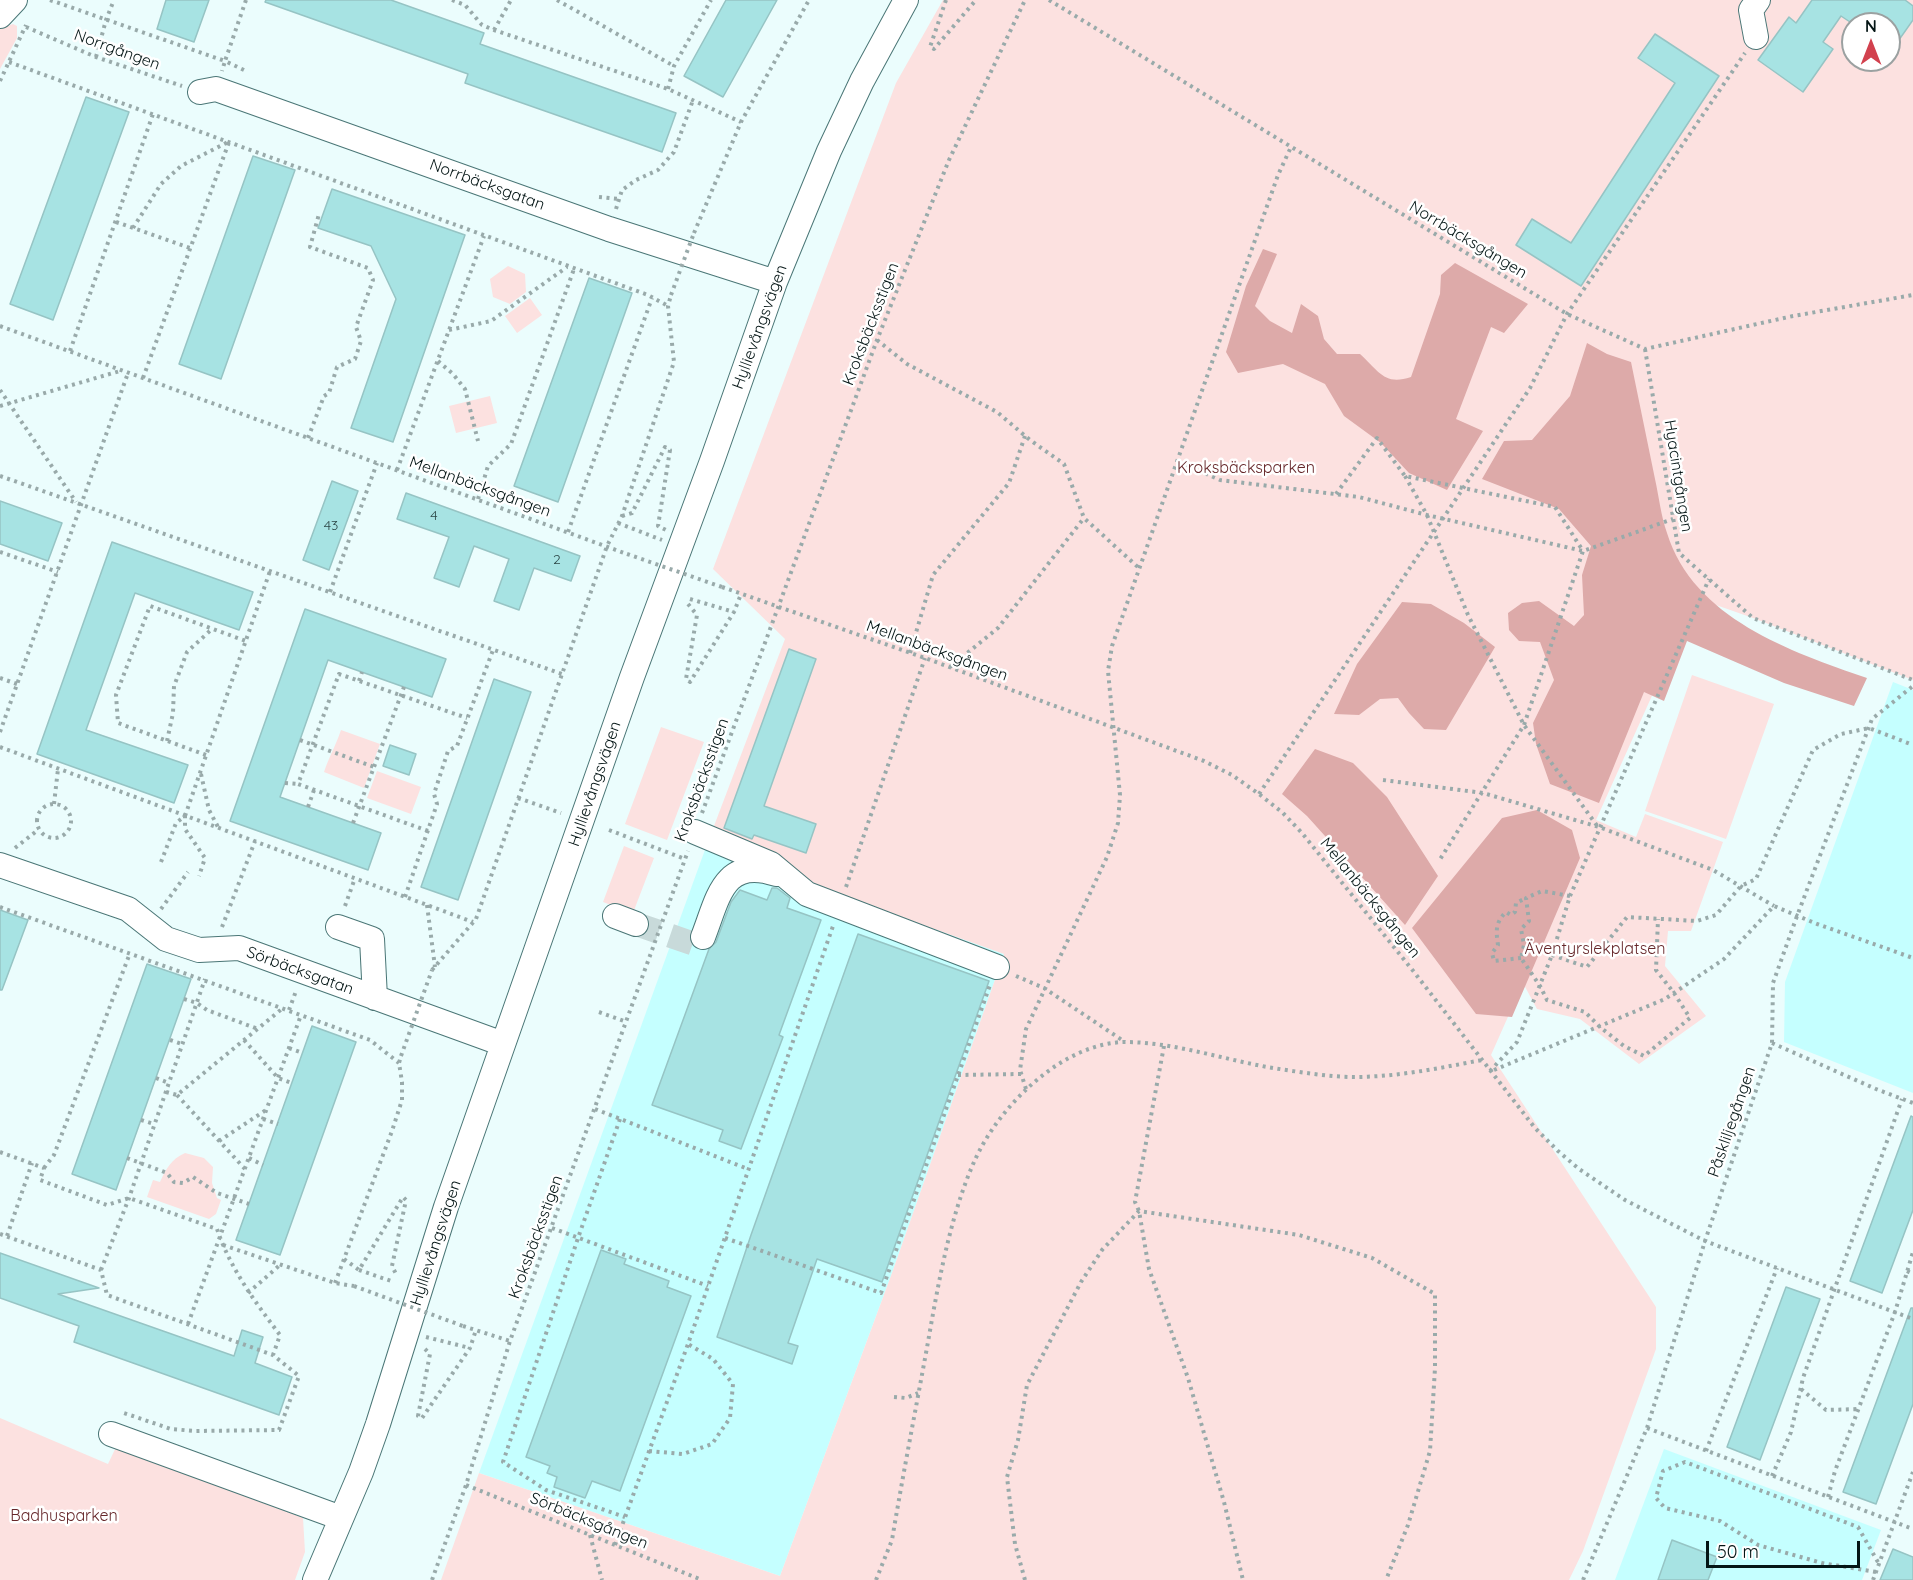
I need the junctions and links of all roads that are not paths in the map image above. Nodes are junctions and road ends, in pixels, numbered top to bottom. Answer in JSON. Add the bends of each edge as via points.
{"nodes":[{"id":1,"x":906,"y":0,"type":"edge"},
{"id":2,"x":1758,"y":0,"type":"edge"},
{"id":3,"x":0,"y":3,"type":"edge"},
{"id":4,"x":18,"y":6,"type":"edge"},
{"id":5,"x":0,"y":16,"type":"edge"},
{"id":6,"x":1756,"y":37,"type":"road end"},
{"id":7,"x":208,"y":90,"type":"road end"},
{"id":8,"x":775,"y":282,"type":"junction"},
{"id":9,"x":695,"y":832,"type":"road end"},
{"id":10,"x":5,"y":858,"type":"edge"},
{"id":11,"x":789,"y":879,"type":"junction"},
{"id":12,"x":338,"y":927,"type":"dead end"},
{"id":13,"x":704,"y":937,"type":"dead end"},
{"id":14,"x":997,"y":967,"type":"road end"},
{"id":15,"x":375,"y":998,"type":"junction"},
{"id":16,"x":503,"y":1044,"type":"junction"},
{"id":17,"x":111,"y":1434,"type":"dead end"},
{"id":18,"x":341,"y":1518,"type":"junction"},
{"id":19,"x":315,"y":1580,"type":"edge"}],
"edges":[{"from":1,"to":8,"type":"street","name":"Hyllievångsvägen","via":[[833,141]]},
{"from":2,"to":6,"type":"street","via":[[1751,10]]},
{"from":3,"to":4,"type":"street"},
{"from":4,"to":5,"type":"street"},
{"from":7,"to":8,"type":"street","name":"Norrbäcksgatan","via":[[609,229]]},
{"from":8,"to":16,"type":"street","name":"Hyllievångsvägen"},
{"from":9,"to":11,"type":"street","via":[[771,864]]},
{"from":10,"to":15,"type":"street","name":"Sörbäcksgatan","via":[[128,909],[166,939],[199,950],[239,948]]},
{"from":11,"to":13,"type":"street","via":[[762,870],[735,874],[725,882]]},
{"from":11,"to":14,"type":"street","via":[[807,894]]},
{"from":12,"to":15,"type":"street","via":[[372,939]]},
{"from":15,"to":16,"type":"street","name":"Sörbäcksgatan"},
{"from":16,"to":18,"type":"street","name":"Hyllievångsvägen","via":[[378,1424]]},
{"from":17,"to":18,"type":"street"},
{"from":18,"to":19,"type":"street","name":"Hyllievångsvägen"}]}
